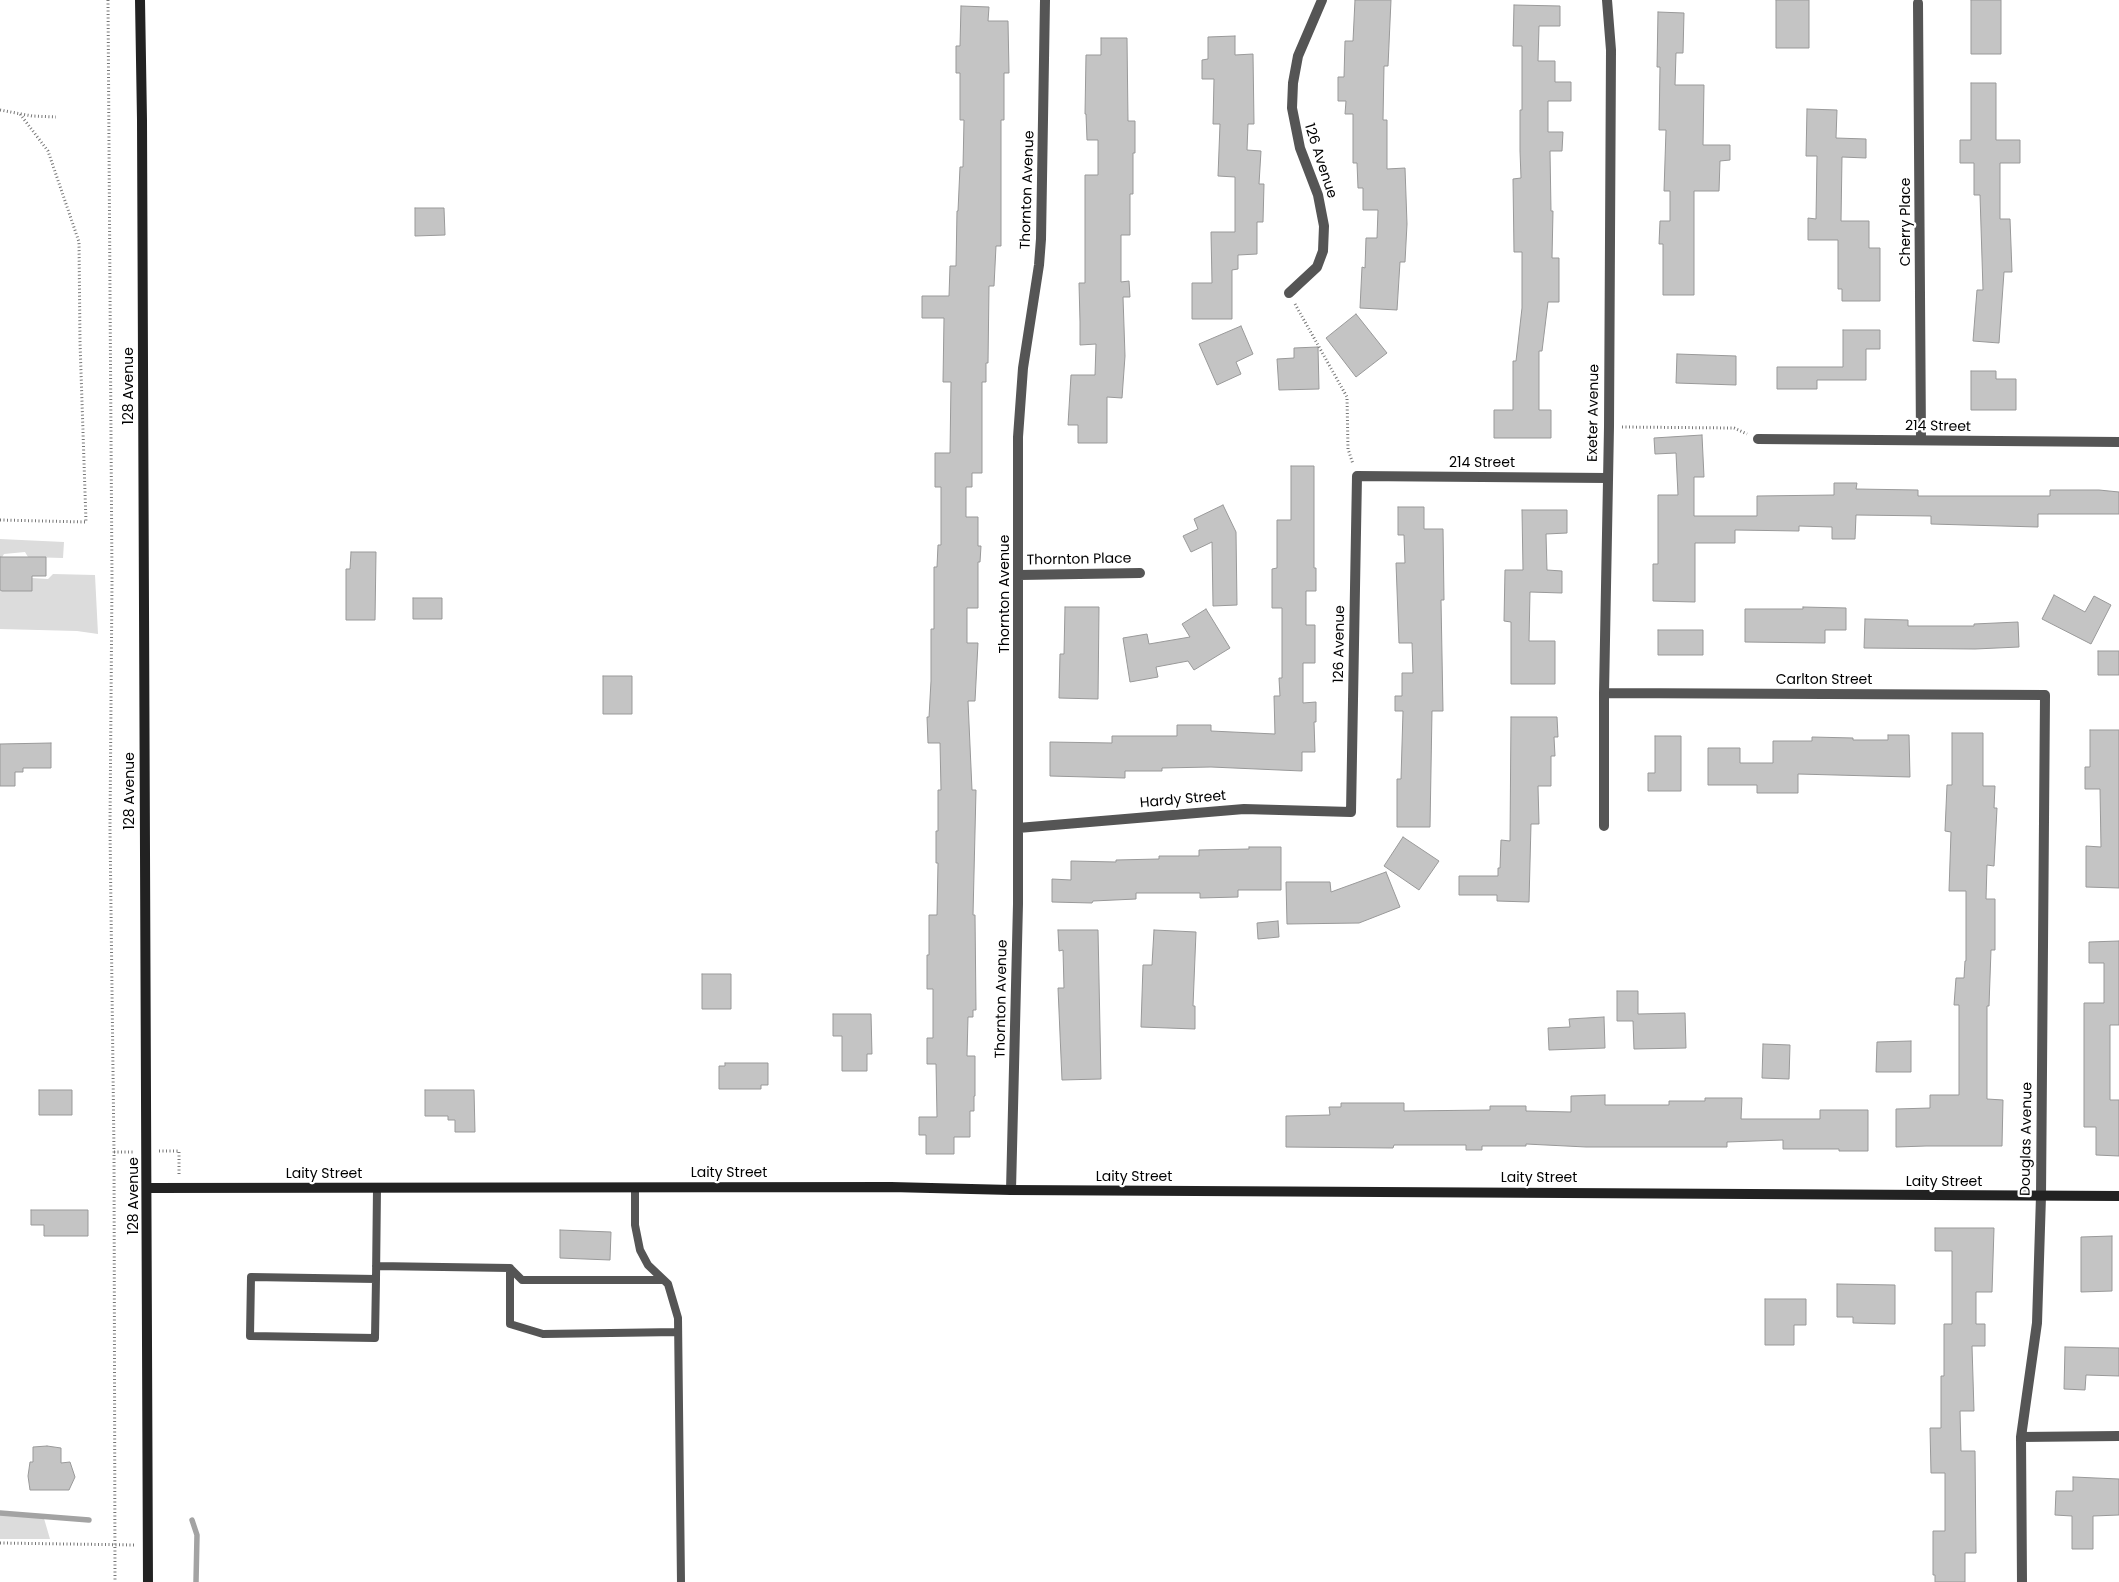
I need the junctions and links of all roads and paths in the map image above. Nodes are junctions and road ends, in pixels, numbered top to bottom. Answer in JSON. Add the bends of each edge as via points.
{"nodes":[{"id":1,"x":108,"y":0,"type":"edge"},
{"id":2,"x":140,"y":0,"type":"edge"},
{"id":3,"x":1045,"y":0,"type":"edge"},
{"id":4,"x":1322,"y":0,"type":"edge"},
{"id":5,"x":1607,"y":0,"type":"edge"},
{"id":6,"x":1918,"y":4,"type":"dead end"},
{"id":7,"x":0,"y":110,"type":"edge"},
{"id":8,"x":20,"y":114,"type":"junction"},
{"id":9,"x":56,"y":117,"type":"dead end"},
{"id":10,"x":1289,"y":293,"type":"joint"},
{"id":11,"x":1609,"y":427,"type":"junction"},
{"id":12,"x":1758,"y":439,"type":"joint"},
{"id":13,"x":1921,"y":440,"type":"junction"},
{"id":14,"x":2119,"y":442,"type":"edge"},
{"id":15,"x":1358,"y":476,"type":"junction"},
{"id":16,"x":1607,"y":478,"type":"junction"},
{"id":17,"x":0,"y":520,"type":"edge"},
{"id":18,"x":1140,"y":573,"type":"dead end"},
{"id":19,"x":1019,"y":575,"type":"junction"},
{"id":20,"x":1604,"y":693,"type":"junction"},
{"id":21,"x":2045,"y":695,"type":"joint"},
{"id":22,"x":1351,"y":812,"type":"joint"},
{"id":23,"x":1604,"y":826,"type":"dead end"},
{"id":24,"x":1018,"y":828,"type":"junction"},
{"id":25,"x":179,"y":1151,"type":"dead end"},
{"id":26,"x":635,"y":1187,"type":"junction"},
{"id":27,"x":148,"y":1188,"type":"junction"},
{"id":28,"x":179,"y":1188,"type":"junction"},
{"id":29,"x":377,"y":1188,"type":"junction"},
{"id":30,"x":1012,"y":1190,"type":"junction"},
{"id":31,"x":2040,"y":1196,"type":"junction"},
{"id":32,"x":2119,"y":1196,"type":"edge"},
{"id":33,"x":376,"y":1266,"type":"junction"},
{"id":34,"x":510,"y":1268,"type":"junction"},
{"id":35,"x":376,"y":1279,"type":"junction"},
{"id":36,"x":663,"y":1280,"type":"junction"},
{"id":37,"x":678,"y":1332,"type":"junction"},
{"id":38,"x":2119,"y":1436,"type":"edge"},
{"id":39,"x":2021,"y":1437,"type":"junction"},
{"id":40,"x":0,"y":1543,"type":"edge"},
{"id":41,"x":114,"y":1545,"type":"junction"},
{"id":42,"x":148,"y":1545,"type":"junction"},
{"id":43,"x":115,"y":1582,"type":"edge"},
{"id":44,"x":148,"y":1582,"type":"edge"},
{"id":45,"x":681,"y":1582,"type":"edge"},
{"id":46,"x":2022,"y":1582,"type":"edge"}],
"edges":[{"from":1,"to":41,"type":"path"},
{"from":2,"to":27,"type":"street","name":"128 Avenue"},
{"from":3,"to":19,"type":"street","name":"Thornton Avenue","via":[[1041,238],[1019,417]]},
{"from":4,"to":10,"type":"street","name":"126 Avenue","via":[[1298,56],[1292,108],[1300,148],[1320,203],[1324,226],[1323,250],[1317,267]]},
{"from":5,"to":11,"type":"street","name":"Exeter Avenue","via":[[1611,50]]},
{"from":6,"to":13,"type":"street","name":"Cherry Place"},
{"from":7,"to":8,"type":"path"},
{"from":8,"to":9,"type":"path"},
{"from":8,"to":17,"type":"path","via":[[48,150],[79,242],[86,522]]},
{"from":10,"to":15,"type":"path","via":[[1347,397],[1348,449]]},
{"from":11,"to":12,"type":"path","via":[[1734,428]]},
{"from":11,"to":16,"type":"street","name":"Exeter Avenue"},
{"from":12,"to":13,"type":"street","name":"214 Street"},
{"from":13,"to":14,"type":"street","name":"214 Street"},
{"from":15,"to":16,"type":"street","name":"214 Street"},
{"from":15,"to":22,"type":"street","name":"126 Avenue"},
{"from":16,"to":20,"type":"street","name":"Exeter Avenue"},
{"from":18,"to":19,"type":"street","name":"Thornton Place"},
{"from":19,"to":24,"type":"street","name":"Thornton Avenue"},
{"from":20,"to":21,"type":"street","name":"Carlton Street"},
{"from":20,"to":23,"type":"street","name":"Exeter Avenue"},
{"from":21,"to":31,"type":"street","name":"Douglas Avenue"},
{"from":22,"to":24,"type":"street","name":"Hardy Street","via":[[1244,809]]},
{"from":24,"to":30,"type":"street","name":"Thornton Avenue"},
{"from":25,"to":28,"type":"path"},
{"from":26,"to":29,"type":"street","name":"Laity Street"},
{"from":26,"to":30,"type":"street","name":"Laity Street"},
{"from":26,"to":36,"type":"lane","via":[[635,1225],[640,1250],[648,1265]]},
{"from":27,"to":28,"type":"street","name":"Laity Street"},
{"from":27,"to":42,"type":"street","name":"128 Avenue"},
{"from":28,"to":29,"type":"street","name":"Laity Street"},
{"from":29,"to":33,"type":"lane"},
{"from":30,"to":31,"type":"street","name":"Laity Street"},
{"from":31,"to":32,"type":"street","name":"Laity Street"},
{"from":31,"to":39,"type":"street","name":"Douglas Avenue","via":[[2037,1323]]},
{"from":33,"to":34,"type":"lane"},
{"from":33,"to":35,"type":"lane"},
{"from":34,"to":36,"type":"lane","via":[[522,1280]]},
{"from":34,"to":37,"type":"lane","via":[[510,1324],[543,1334]]},
{"from":35,"to":35,"type":"lane","via":[[251,1277],[250,1336],[375,1338]]},
{"from":36,"to":37,"type":"lane","via":[[668,1284],[678,1318]]},
{"from":37,"to":45,"type":"lane"},
{"from":38,"to":39,"type":"street"},
{"from":39,"to":46,"type":"street","name":"Douglas Avenue"},
{"from":40,"to":41,"type":"path"},
{"from":41,"to":42,"type":"path"},
{"from":41,"to":43,"type":"path"},
{"from":42,"to":44,"type":"street","name":"128 Avenue"}]}
